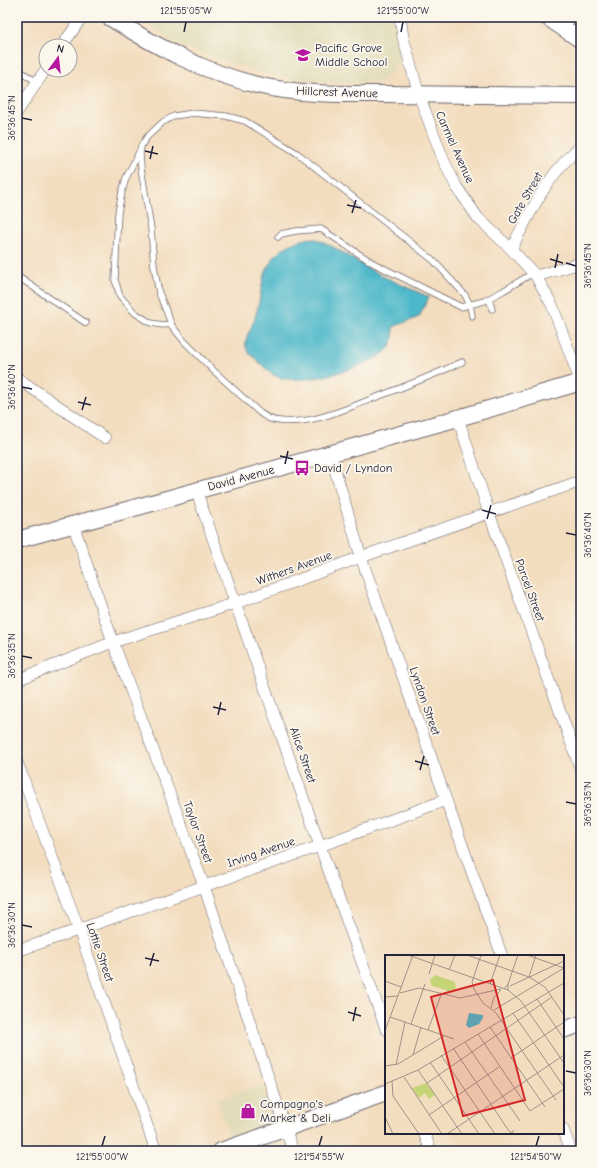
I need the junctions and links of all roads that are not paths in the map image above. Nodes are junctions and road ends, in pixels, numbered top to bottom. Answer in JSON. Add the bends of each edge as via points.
{"nodes":[{"id":1,"x":82,"y":17,"type":"edge"},
{"id":2,"x":109,"y":17,"type":"edge"},
{"id":3,"x":400,"y":17,"type":"edge"},
{"id":4,"x":547,"y":17,"type":"edge"},
{"id":5,"x":566,"y":22,"type":"edge"},
{"id":6,"x":68,"y":38,"type":"edge"},
{"id":7,"x":581,"y":40,"type":"edge"},
{"id":8,"x":17,"y":69,"type":"edge"},
{"id":9,"x":40,"y":78,"type":"edge"},
{"id":10,"x":37,"y":82,"type":"junction"},
{"id":11,"x":419,"y":95,"type":"junction"},
{"id":12,"x":581,"y":96,"type":"edge"},
{"id":13,"x":17,"y":112,"type":"edge"},
{"id":14,"x":142,"y":146,"type":"junction"},
{"id":15,"x":581,"y":146,"type":"edge"},
{"id":16,"x":278,"y":236,"type":"dead end"},
{"id":17,"x":511,"y":249,"type":"junction"},
{"id":18,"x":581,"y":263,"type":"edge"},
{"id":19,"x":535,"y":275,"type":"junction"},
{"id":20,"x":17,"y":276,"type":"edge"},
{"id":21,"x":489,"y":299,"type":"junction"},
{"id":22,"x":470,"y":305,"type":"junction"},
{"id":23,"x":492,"y":308,"type":"dead end"},
{"id":24,"x":472,"y":316,"type":"dead end"},
{"id":25,"x":86,"y":323,"type":"dead end"},
{"id":26,"x":171,"y":324,"type":"junction"},
{"id":27,"x":462,"y":362,"type":"dead end"},
{"id":28,"x":17,"y":378,"type":"edge"},
{"id":29,"x":581,"y":382,"type":"edge"},
{"id":30,"x":22,"y":387,"type":"edge"},
{"id":31,"x":458,"y":418,"type":"junction"},
{"id":32,"x":105,"y":438,"type":"dead end"},
{"id":33,"x":330,"y":453,"type":"junction"},
{"id":34,"x":581,"y":481,"type":"edge"},
{"id":35,"x":196,"y":490,"type":"junction"},
{"id":36,"x":489,"y":513,"type":"junction"},
{"id":37,"x":73,"y":524,"type":"junction"},
{"id":38,"x":17,"y":540,"type":"edge"},
{"id":39,"x":361,"y":557,"type":"junction"},
{"id":40,"x":236,"y":603,"type":"junction"},
{"id":41,"x":113,"y":642,"type":"junction"},
{"id":42,"x":17,"y":680,"type":"edge"},
{"id":43,"x":578,"y":755,"type":"edge"},
{"id":44,"x":17,"y":762,"type":"edge"},
{"id":45,"x":581,"y":770,"type":"edge"},
{"id":46,"x":446,"y":800,"type":"junction"},
{"id":47,"x":320,"y":846,"type":"junction"},
{"id":48,"x":204,"y":886,"type":"junction"},
{"id":49,"x":79,"y":930,"type":"junction"},
{"id":50,"x":17,"y":951,"type":"edge"},
{"id":51,"x":502,"y":955,"type":"edge"},
{"id":52,"x":581,"y":1024,"type":"edge"},
{"id":53,"x":385,"y":1026,"type":"edge"},
{"id":54,"x":564,"y":1030,"type":"edge"},
{"id":55,"x":385,"y":1093,"type":"edge"},
{"id":56,"x":286,"y":1128,"type":"junction"},
{"id":57,"x":564,"y":1131,"type":"edge"},
{"id":58,"x":424,"y":1134,"type":"edge"},
{"id":59,"x":156,"y":1151,"type":"edge"},
{"id":60,"x":221,"y":1151,"type":"edge"},
{"id":61,"x":293,"y":1151,"type":"edge"},
{"id":62,"x":431,"y":1151,"type":"edge"},
{"id":63,"x":571,"y":1151,"type":"edge"}],
"edges":[{"from":1,"to":6,"type":"street"},
{"from":2,"to":11,"type":"street","name":"Hillcrest Avenue","via":[[143,38],[203,68],[257,85],[305,93]]},
{"from":3,"to":11,"type":"street","name":"Carmel Avenue"},
{"from":4,"to":5,"type":"street"},
{"from":5,"to":7,"type":"street"},
{"from":8,"to":10,"type":"lane"},
{"from":9,"to":10,"type":"street"},
{"from":10,"to":13,"type":"street"},
{"from":11,"to":12,"type":"street","name":"Hillcrest Avenue"},
{"from":11,"to":17,"type":"street","name":"Carmel Avenue","via":[[456,186],[478,218]]},
{"from":14,"to":22,"type":"lane","via":[[155,129],[174,116],[193,113],[245,120],[297,153],[433,260],[465,295]]},
{"from":14,"to":26,"type":"lane","via":[[141,168],[151,228],[154,266],[159,293]]},
{"from":14,"to":26,"type":"lane","via":[[122,192],[118,213],[115,280],[120,296],[135,313],[151,323]]},
{"from":15,"to":17,"type":"street","name":"Gate Street","via":[[549,180]]},
{"from":16,"to":22,"type":"lane","via":[[296,231],[321,229],[373,263],[461,307]]},
{"from":17,"to":19,"type":"street","name":"Carmel Avenue"},
{"from":18,"to":19,"type":"street"},
{"from":19,"to":21,"type":"lane"},
{"from":19,"to":29,"type":"street","name":"Carmel Avenue","via":[[552,305]]},
{"from":20,"to":25,"type":"lane"},
{"from":21,"to":22,"type":"lane"},
{"from":21,"to":23,"type":"lane"},
{"from":22,"to":24,"type":"lane"},
{"from":26,"to":27,"type":"lane","via":[[214,371],[260,413],[278,421],[315,419]]},
{"from":28,"to":30,"type":"street"},
{"from":29,"to":31,"type":"street","name":"David Avenue"},
{"from":30,"to":32,"type":"street"},
{"from":31,"to":33,"type":"street","name":"David Avenue"},
{"from":31,"to":36,"type":"street","name":"Parcel Street"},
{"from":33,"to":35,"type":"street","name":"David Avenue"},
{"from":33,"to":39,"type":"street","name":"Lyndon Street"},
{"from":34,"to":36,"type":"street","name":"Withers Avenue"},
{"from":35,"to":37,"type":"street","name":"David Avenue"},
{"from":35,"to":40,"type":"street","name":"Alice Street"},
{"from":36,"to":39,"type":"street","name":"Withers Avenue"},
{"from":36,"to":43,"type":"street","name":"Parcel Street"},
{"from":37,"to":38,"type":"street","name":"David Avenue"},
{"from":37,"to":41,"type":"street","name":"Taylor Street"},
{"from":39,"to":40,"type":"street","name":"Withers Avenue"},
{"from":39,"to":46,"type":"street","name":"Lyndon Street"},
{"from":40,"to":41,"type":"street","name":"Withers Avenue"},
{"from":40,"to":47,"type":"street","name":"Alice Street"},
{"from":41,"to":42,"type":"street","name":"Withers Avenue"},
{"from":41,"to":48,"type":"street","name":"Taylor Street"},
{"from":43,"to":45,"type":"street","name":"Parcel Street"},
{"from":44,"to":49,"type":"street","name":"Lottie Street"},
{"from":46,"to":47,"type":"street","name":"Irving Avenue"},
{"from":46,"to":51,"type":"street","name":"Lyndon Street"},
{"from":47,"to":48,"type":"street","name":"Irving Avenue"},
{"from":47,"to":53,"type":"street","name":"Alice Street"},
{"from":48,"to":49,"type":"street","name":"Irving Avenue"},
{"from":48,"to":56,"type":"street","name":"Taylor Street"},
{"from":49,"to":50,"type":"street","name":"Irving Avenue"},
{"from":49,"to":59,"type":"street","name":"Lottie Street"},
{"from":52,"to":54,"type":"street"},
{"from":55,"to":56,"type":"street"},
{"from":56,"to":60,"type":"street"},
{"from":56,"to":61,"type":"street","name":"Taylor Street"},
{"from":57,"to":63,"type":"street"},
{"from":58,"to":62,"type":"street"}]}
